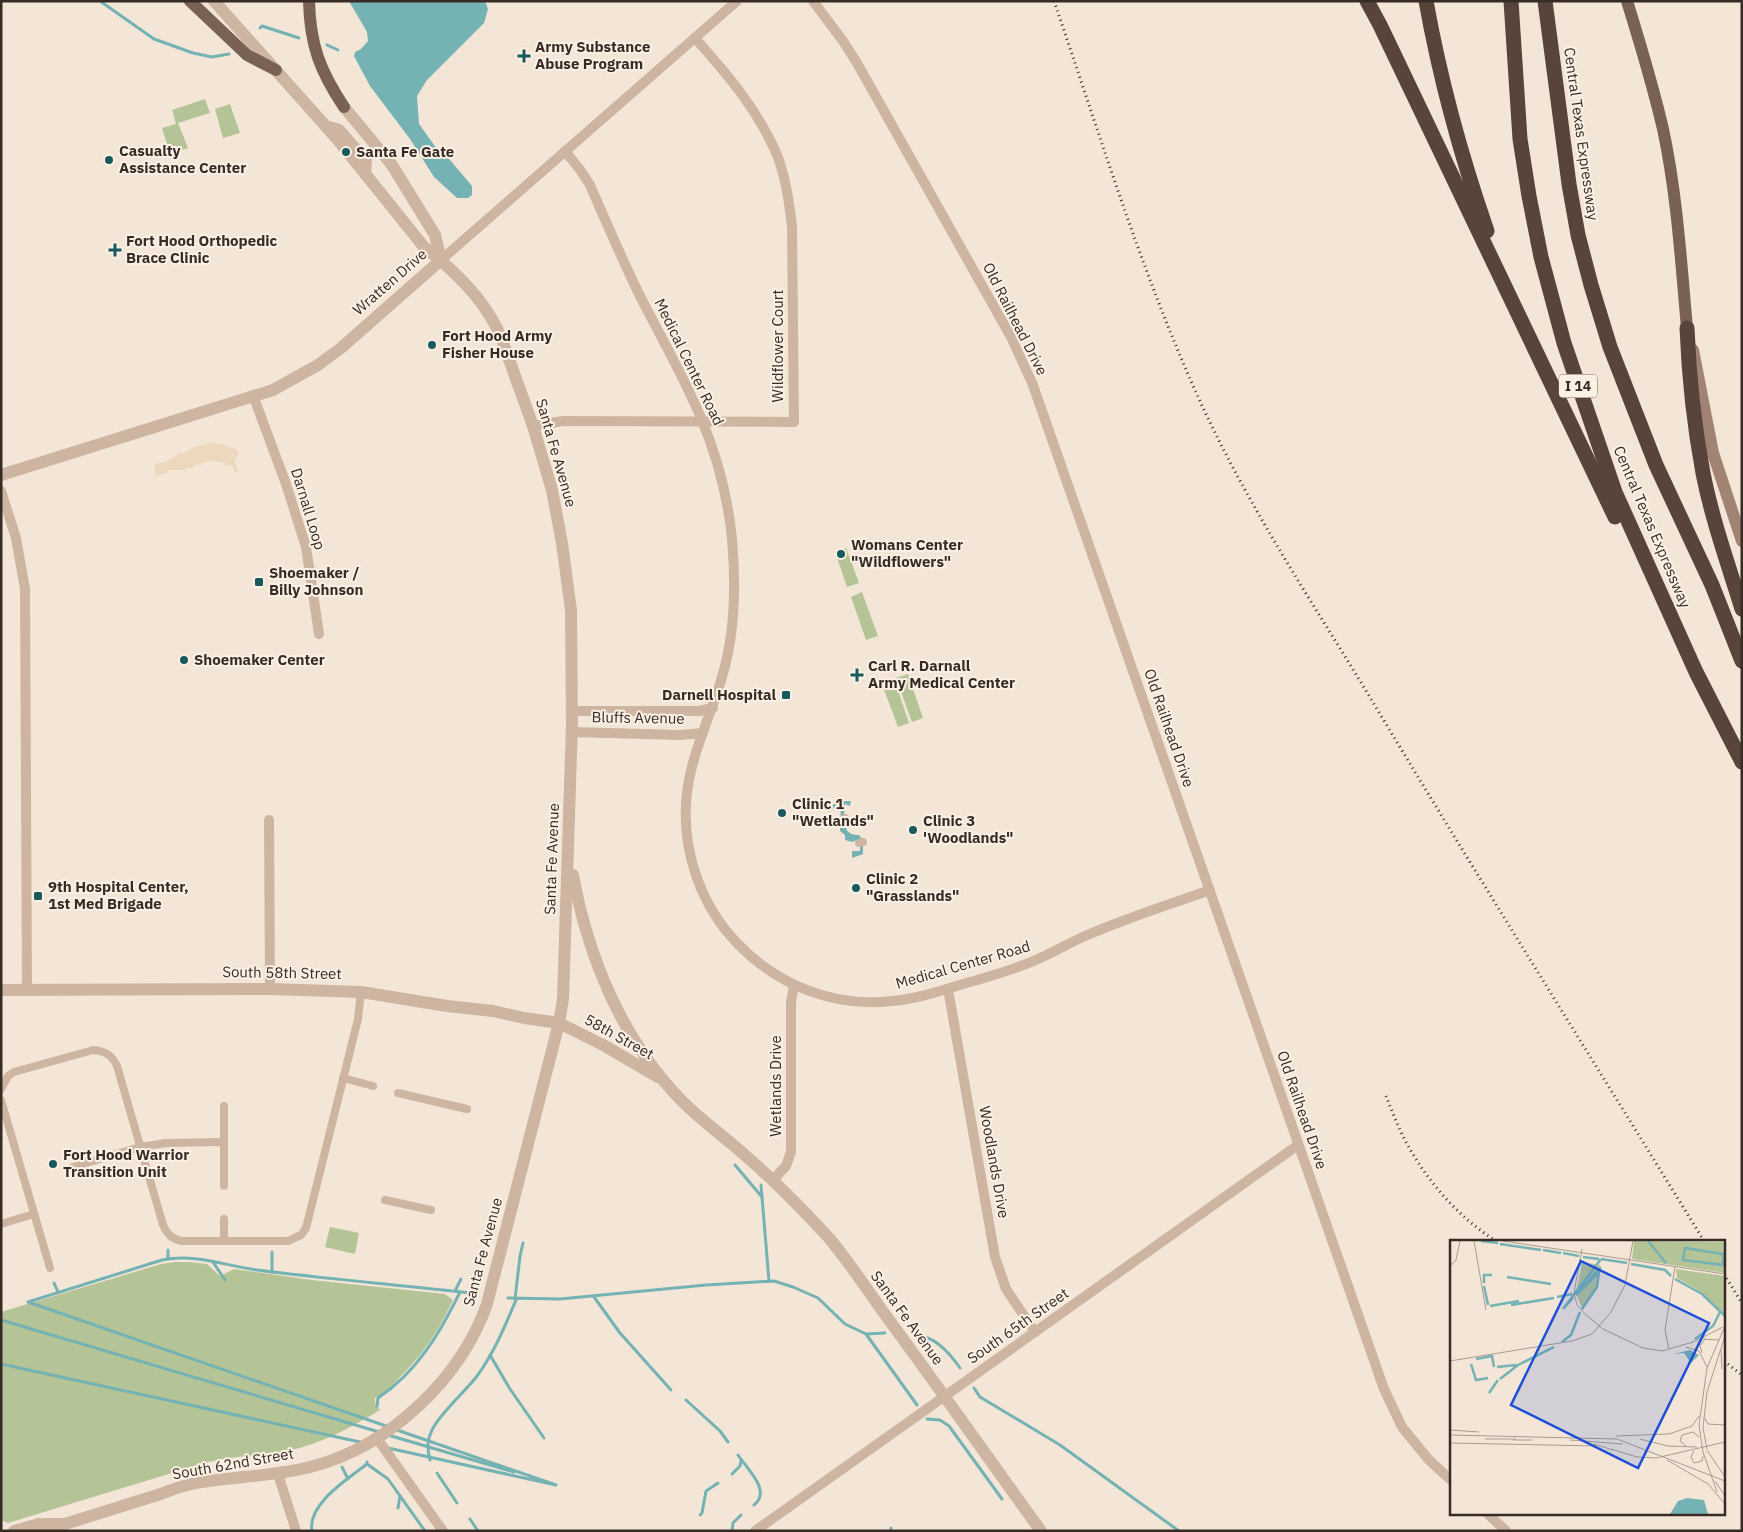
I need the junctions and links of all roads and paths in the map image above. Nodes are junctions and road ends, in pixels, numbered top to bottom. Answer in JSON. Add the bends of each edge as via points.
{"nodes":[{"id":1,"x":190,"y":1,"type":"edge"},
{"id":2,"x":214,"y":1,"type":"edge"},
{"id":3,"x":309,"y":1,"type":"edge"},
{"id":4,"x":737,"y":1,"type":"edge"},
{"id":5,"x":813,"y":1,"type":"edge"},
{"id":6,"x":1367,"y":1,"type":"edge"},
{"id":7,"x":1426,"y":1,"type":"edge"},
{"id":8,"x":1511,"y":1,"type":"edge"},
{"id":9,"x":1545,"y":1,"type":"edge"},
{"id":10,"x":1627,"y":1,"type":"edge"},
{"id":11,"x":695,"y":38,"type":"junction"},
{"id":12,"x":276,"y":70,"type":"junction"},
{"id":13,"x":344,"y":107,"type":"joint"},
{"id":14,"x":565,"y":151,"type":"junction"},
{"id":15,"x":441,"y":260,"type":"junction"},
{"id":16,"x":1687,"y":328,"type":"junction"},
{"id":17,"x":1532,"y":345,"type":"junction"},
{"id":18,"x":254,"y":398,"type":"junction"},
{"id":19,"x":703,"y":422,"type":"junction"},
{"id":20,"x":534,"y":426,"type":"junction"},
{"id":21,"x":1,"y":476,"type":"edge"},
{"id":22,"x":1,"y":491,"type":"edge"},
{"id":23,"x":1742,"y":541,"type":"edge"},
{"id":24,"x":1742,"y":609,"type":"edge"},
{"id":25,"x":319,"y":634,"type":"dead end"},
{"id":26,"x":1742,"y":661,"type":"edge"},
{"id":27,"x":1696,"y":672,"type":"junction"},
{"id":28,"x":713,"y":708,"type":"junction"},
{"id":29,"x":572,"y":711,"type":"junction"},
{"id":30,"x":572,"y":732,"type":"junction"},
{"id":31,"x":703,"y":732,"type":"junction"},
{"id":32,"x":1742,"y":762,"type":"edge"},
{"id":33,"x":270,"y":820,"type":"dead end"},
{"id":34,"x":569,"y":855,"type":"junction"},
{"id":35,"x":1210,"y":890,"type":"junction"},
{"id":36,"x":794,"y":985,"type":"junction"},
{"id":37,"x":948,"y":988,"type":"junction"},
{"id":38,"x":27,"y":989,"type":"junction"},
{"id":39,"x":270,"y":989,"type":"junction"},
{"id":40,"x":1,"y":990,"type":"edge"},
{"id":41,"x":361,"y":992,"type":"junction"},
{"id":42,"x":559,"y":1023,"type":"junction"},
{"id":43,"x":343,"y":1078,"type":"junction"},
{"id":44,"x":662,"y":1080,"type":"junction"},
{"id":45,"x":373,"y":1086,"type":"dead end"},
{"id":46,"x":1,"y":1089,"type":"edge"},
{"id":47,"x":398,"y":1093,"type":"dead end"},
{"id":48,"x":1,"y":1100,"type":"edge"},
{"id":49,"x":224,"y":1106,"type":"dead end"},
{"id":50,"x":467,"y":1109,"type":"dead end"},
{"id":51,"x":224,"y":1142,"type":"junction"},
{"id":52,"x":1298,"y":1146,"type":"junction"},
{"id":53,"x":140,"y":1147,"type":"junction"},
{"id":54,"x":73,"y":1167,"type":"dead end"},
{"id":55,"x":773,"y":1180,"type":"junction"},
{"id":56,"x":224,"y":1186,"type":"dead end"},
{"id":57,"x":385,"y":1200,"type":"dead end"},
{"id":58,"x":431,"y":1210,"type":"dead end"},
{"id":59,"x":34,"y":1214,"type":"junction"},
{"id":60,"x":224,"y":1218,"type":"dead end"},
{"id":61,"x":1,"y":1224,"type":"edge"},
{"id":62,"x":224,"y":1241,"type":"junction"},
{"id":63,"x":50,"y":1268,"type":"dead end"},
{"id":64,"x":1035,"y":1332,"type":"junction"},
{"id":65,"x":945,"y":1396,"type":"junction"},
{"id":66,"x":376,"y":1437,"type":"junction"},
{"id":67,"x":278,"y":1474,"type":"junction"},
{"id":68,"x":1450,"y":1479,"type":"edge"},
{"id":69,"x":1488,"y":1514,"type":"edge"},
{"id":70,"x":60,"y":1527,"type":"edge"},
{"id":71,"x":14,"y":1531,"type":"edge"},
{"id":72,"x":296,"y":1531,"type":"edge"},
{"id":73,"x":443,"y":1531,"type":"edge"},
{"id":74,"x":755,"y":1531,"type":"edge"},
{"id":75,"x":1041,"y":1531,"type":"edge"},
{"id":76,"x":1506,"y":1531,"type":"edge"}],
"edges":[{"from":1,"to":12,"type":"main road","via":[[247,55]]},
{"from":2,"to":12,"type":"street","name":"Santa Fe Avenue"},
{"from":3,"to":13,"type":"main road","via":[[318,62]]},
{"from":4,"to":11,"type":"street","name":"Wratten Drive"},
{"from":5,"to":35,"type":"street","name":"Old Railhead Drive","via":[[857,63],[1022,359]]},
{"from":6,"to":17,"type":"highway"},
{"from":7,"to":17,"type":"highway","via":[[1464,164]]},
{"from":8,"to":27,"type":"highway","name":"Central Texas Expressway","number":"I 14","via":[[1525,177],[1564,343],[1615,492]]},
{"from":9,"to":26,"type":"highway","name":"Central Texas Expressway","number":"I 14","via":[[1569,184],[1591,285],[1610,347],[1656,465],[1712,586]]},
{"from":10,"to":16,"type":"main road","via":[[1663,130],[1675,200]]},
{"from":11,"to":14,"type":"street","name":"Wratten Drive"},
{"from":11,"to":19,"type":"street","name":"Wildflower Court","via":[[743,95],[777,155],[789,199],[793,258],[794,422]]},
{"from":12,"to":15,"type":"street","name":"Santa Fe Avenue","via":[[424,247]]},
{"from":13,"to":15,"type":"street","via":[[392,165],[435,235]]},
{"from":14,"to":15,"type":"street","name":"Wratten Drive"},
{"from":14,"to":19,"type":"street","name":"Medical Center Road","via":[[590,185],[640,296]]},
{"from":15,"to":18,"type":"street","name":"Wratten Drive","via":[[318,365]]},
{"from":15,"to":20,"type":"street","name":"Santa Fe Avenue","via":[[483,305],[496,325]]},
{"from":16,"to":23,"type":"main road","via":[[1713,453]]},
{"from":16,"to":24,"type":"highway","via":[[1691,396],[1703,473]]},
{"from":17,"to":27,"type":"highway"},
{"from":18,"to":21,"type":"street","name":"Wratten Drive"},
{"from":18,"to":25,"type":"street","name":"Darnall Loop","via":[[306,547]]},
{"from":19,"to":20,"type":"street","name":"Wildflower Court","via":[[563,422]]},
{"from":19,"to":28,"type":"street","name":"Medical Center Road","via":[[722,481],[734,569],[730,642]]},
{"from":20,"to":29,"type":"street","name":"Santa Fe Avenue","via":[[552,490],[566,569],[571,610]]},
{"from":22,"to":38,"type":"street","via":[[16,538],[25,589]]},
{"from":27,"to":32,"type":"highway","name":"Central Texas Expressway","number":"I 14"},
{"from":28,"to":29,"type":"street","name":"Bluffs Avenue","via":[[699,711]]},
{"from":28,"to":31,"type":"street","name":"Medical Center Road"},
{"from":29,"to":30,"type":"street","name":"Santa Fe Avenue"},
{"from":30,"to":31,"type":"street","name":"Bluffs Avenue","via":[[680,735]]},
{"from":30,"to":34,"type":"street","name":"Santa Fe Avenue"},
{"from":31,"to":36,"type":"street","name":"Medical Center Road","via":[[691,768],[686,805],[686,834],[698,880],[729,935],[759,964]]},
{"from":33,"to":39,"type":"street"},
{"from":34,"to":42,"type":"street","name":"Santa Fe Avenue","via":[[565,976]]},
{"from":34,"to":44,"type":"street","via":[[581,915],[598,967],[631,1034]]},
{"from":35,"to":37,"type":"street","name":"Medical Center Road","via":[[1101,929],[1022,966]]},
{"from":35,"to":52,"type":"street","name":"Old Railhead Drive"},
{"from":36,"to":37,"type":"street","name":"Medical Center Road","via":[[832,998],[872,1002],[907,999]]},
{"from":36,"to":55,"type":"street","name":"Wetlands Drive","via":[[791,1002],[791,1152],[786,1166]]},
{"from":37,"to":64,"type":"street","name":"Woodlands Drive","via":[[995,1257],[1006,1289]]},
{"from":38,"to":39,"type":"street","name":"South 58th Street"},
{"from":38,"to":40,"type":"street","name":"South 58th Street"},
{"from":39,"to":41,"type":"street","name":"South 58th Street"},
{"from":41,"to":42,"type":"street","name":"South 58th Street"},
{"from":41,"to":43,"type":"street","via":[[358,1019]]},
{"from":42,"to":44,"type":"street","name":"58th Street"},
{"from":42,"to":66,"type":"street","name":"Santa Fe Avenue","via":[[484,1314],[466,1347],[433,1391],[409,1414]]},
{"from":43,"to":45,"type":"street"},
{"from":43,"to":62,"type":"street","via":[[306,1228],[301,1235],[288,1241]]},
{"from":44,"to":55,"type":"street","name":"Santa Fe Avenue","via":[[696,1115]]},
{"from":46,"to":53,"type":"street","via":[[14,1072],[85,1051],[101,1050],[113,1058],[117,1066]]},
{"from":47,"to":50,"type":"street"},
{"from":48,"to":59,"type":"street"},
{"from":49,"to":51,"type":"street"},
{"from":51,"to":53,"type":"street"},
{"from":51,"to":56,"type":"street"},
{"from":52,"to":64,"type":"street","name":"South 65th Street"},
{"from":52,"to":68,"type":"street","name":"Old Railhead Drive","via":[[1384,1389],[1402,1427]]},
{"from":53,"to":54,"type":"street"},
{"from":53,"to":62,"type":"street","via":[[167,1234],[181,1241]]},
{"from":55,"to":65,"type":"street","name":"Santa Fe Avenue","via":[[830,1240]]},
{"from":57,"to":58,"type":"street"},
{"from":59,"to":61,"type":"street"},
{"from":59,"to":63,"type":"street"},
{"from":60,"to":62,"type":"street"},
{"from":64,"to":65,"type":"street","name":"South 65th Street"},
{"from":65,"to":74,"type":"street","name":"South 65th Street"},
{"from":65,"to":75,"type":"street","name":"Santa Fe Avenue"},
{"from":66,"to":67,"type":"street","name":"South 62nd Street","via":[[327,1462]]},
{"from":66,"to":73,"type":"street"},
{"from":67,"to":70,"type":"street","name":"South 62nd Street","via":[[190,1484]]},
{"from":67,"to":72,"type":"street"},
{"from":69,"to":76,"type":"street"},
{"from":70,"to":71,"type":"street","name":"South 62nd Street","via":[[39,1524]]}]}
